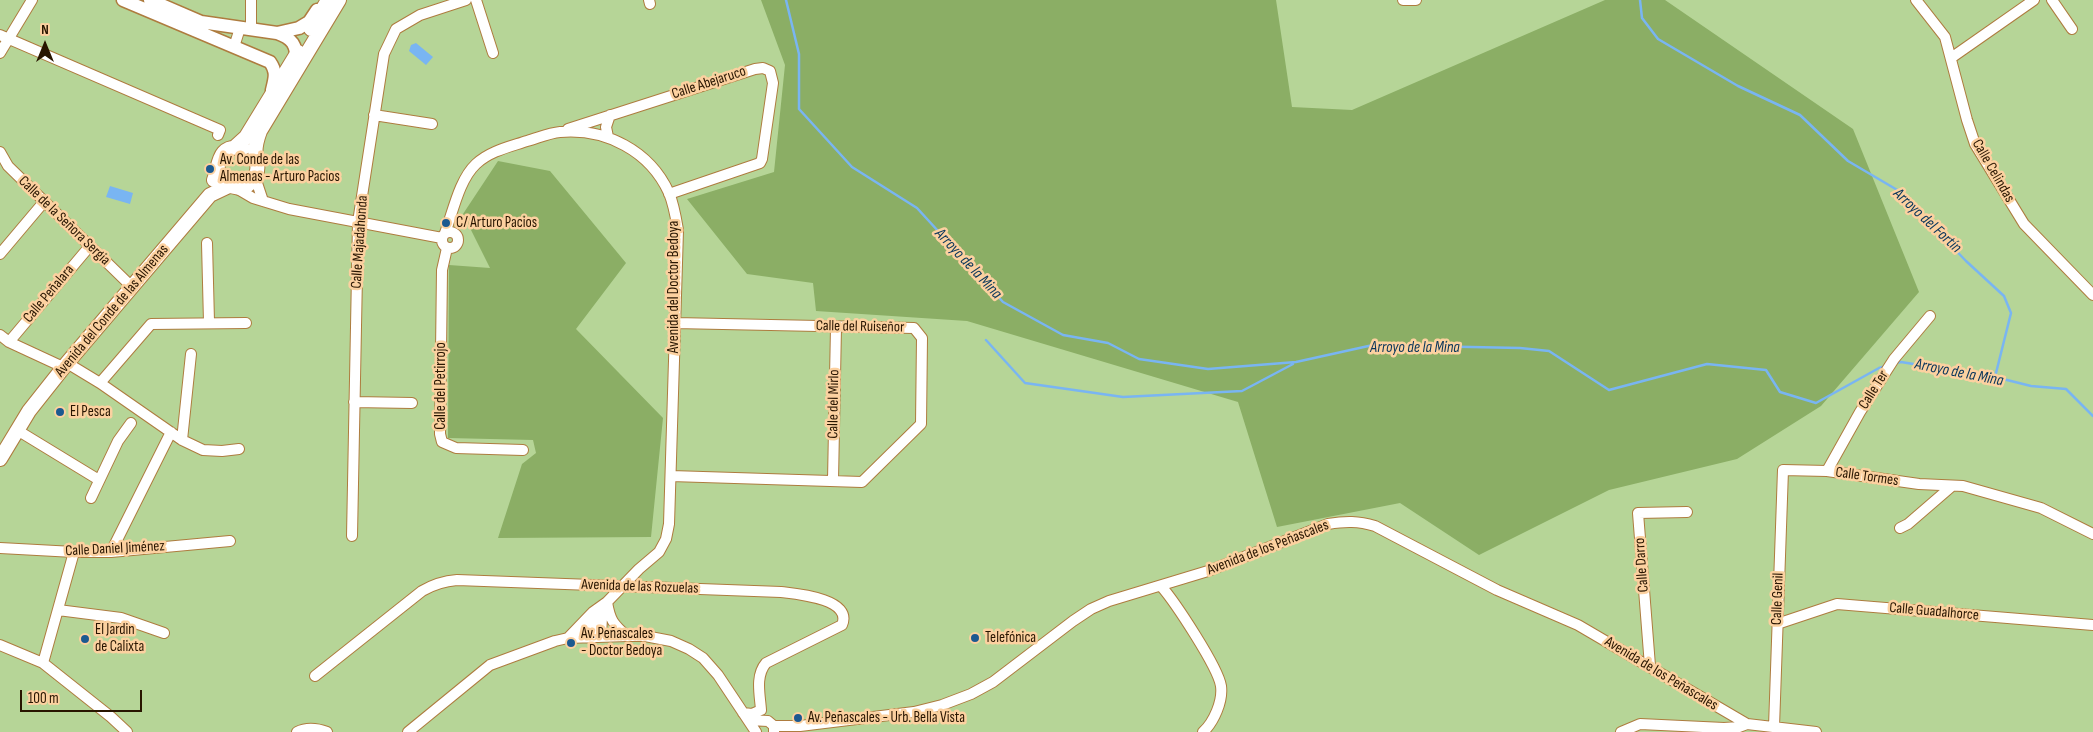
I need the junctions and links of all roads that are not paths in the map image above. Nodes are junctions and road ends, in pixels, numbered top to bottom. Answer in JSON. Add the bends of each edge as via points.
{"nodes":[{"id":1,"x":32,"y":0,"type":"edge"},
{"id":2,"x":123,"y":0,"type":"edge"},
{"id":3,"x":150,"y":0,"type":"edge"},
{"id":4,"x":251,"y":0,"type":"edge"},
{"id":5,"x":326,"y":0,"type":"edge"},
{"id":6,"x":339,"y":0,"type":"edge"},
{"id":7,"x":466,"y":0,"type":"edge"},
{"id":8,"x":476,"y":0,"type":"edge"},
{"id":9,"x":1403,"y":0,"type":"edge"},
{"id":10,"x":1416,"y":0,"type":"edge"},
{"id":11,"x":1916,"y":0,"type":"edge"},
{"id":12,"x":2034,"y":0,"type":"edge"},
{"id":13,"x":2052,"y":0,"type":"edge"},
{"id":14,"x":245,"y":29,"type":"junction"},
{"id":15,"x":2072,"y":29,"type":"dead end"},
{"id":16,"x":277,"y":32,"type":"junction"},
{"id":17,"x":4,"y":37,"type":"edge"},
{"id":18,"x":234,"y":47,"type":"junction"},
{"id":19,"x":0,"y":53,"type":"edge"},
{"id":20,"x":493,"y":53,"type":"dead end"},
{"id":21,"x":297,"y":54,"type":"junction"},
{"id":22,"x":1951,"y":58,"type":"junction"},
{"id":23,"x":270,"y":95,"type":"junction"},
{"id":24,"x":610,"y":115,"type":"junction"},
{"id":25,"x":374,"y":116,"type":"junction"},
{"id":26,"x":268,"y":118,"type":"junction"},
{"id":27,"x":432,"y":124,"type":"dead end"},
{"id":28,"x":558,"y":132,"type":"junction"},
{"id":29,"x":218,"y":135,"type":"dead end"},
{"id":30,"x":608,"y":137,"type":"junction"},
{"id":31,"x":235,"y":148,"type":"junction"},
{"id":32,"x":0,"y":152,"type":"edge"},
{"id":33,"x":255,"y":158,"type":"junction"},
{"id":34,"x":217,"y":172,"type":"junction"},
{"id":35,"x":256,"y":177,"type":"junction"},
{"id":36,"x":233,"y":187,"type":"junction"},
{"id":37,"x":669,"y":194,"type":"junction"},
{"id":38,"x":210,"y":195,"type":"junction"},
{"id":39,"x":263,"y":201,"type":"junction"},
{"id":40,"x":43,"y":202,"type":"junction"},
{"id":41,"x":455,"y":208,"type":"junction"},
{"id":42,"x":358,"y":222,"type":"junction"},
{"id":43,"x":443,"y":236,"type":"junction"},
{"id":44,"x":458,"y":237,"type":"junction"},
{"id":45,"x":207,"y":243,"type":"dead end"},
{"id":46,"x":89,"y":247,"type":"junction"},
{"id":47,"x":447,"y":248,"type":"junction"},
{"id":48,"x":0,"y":254,"type":"edge"},
{"id":49,"x":132,"y":287,"type":"junction"},
{"id":50,"x":2093,"y":295,"type":"edge"},
{"id":51,"x":1930,"y":316,"type":"dead end"},
{"id":52,"x":209,"y":322,"type":"junction"},
{"id":53,"x":246,"y":323,"type":"dead end"},
{"id":54,"x":675,"y":323,"type":"junction"},
{"id":55,"x":836,"y":327,"type":"junction"},
{"id":56,"x":0,"y":335,"type":"edge"},
{"id":57,"x":9,"y":342,"type":"junction"},
{"id":58,"x":191,"y":354,"type":"dead end"},
{"id":59,"x":65,"y":365,"type":"junction"},
{"id":60,"x":100,"y":383,"type":"junction"},
{"id":61,"x":354,"y":402,"type":"junction"},
{"id":62,"x":412,"y":403,"type":"dead end"},
{"id":63,"x":131,"y":423,"type":"dead end"},
{"id":64,"x":18,"y":430,"type":"junction"},
{"id":65,"x":171,"y":432,"type":"junction"},
{"id":66,"x":182,"y":440,"type":"junction"},
{"id":67,"x":239,"y":448,"type":"dead end"},
{"id":68,"x":523,"y":450,"type":"dead end"},
{"id":69,"x":0,"y":459,"type":"edge"},
{"id":70,"x":1782,"y":470,"type":"joint"},
{"id":71,"x":1827,"y":471,"type":"junction"},
{"id":72,"x":671,"y":476,"type":"junction"},
{"id":73,"x":99,"y":480,"type":"junction"},
{"id":74,"x":833,"y":480,"type":"junction"},
{"id":75,"x":1952,"y":486,"type":"junction"},
{"id":76,"x":91,"y":498,"type":"dead end"},
{"id":77,"x":1687,"y":512,"type":"dead end"},
{"id":78,"x":1900,"y":528,"type":"dead end"},
{"id":79,"x":2093,"y":534,"type":"edge"},
{"id":80,"x":352,"y":536,"type":"dead end"},
{"id":81,"x":230,"y":541,"type":"dead end"},
{"id":82,"x":0,"y":548,"type":"edge"},
{"id":83,"x":74,"y":552,"type":"junction"},
{"id":84,"x":111,"y":552,"type":"junction"},
{"id":85,"x":621,"y":586,"type":"junction"},
{"id":86,"x":1161,"y":586,"type":"junction"},
{"id":87,"x":606,"y":602,"type":"junction"},
{"id":88,"x":58,"y":610,"type":"junction"},
{"id":89,"x":593,"y":612,"type":"junction"},
{"id":90,"x":1777,"y":624,"type":"junction"},
{"id":91,"x":2093,"y":625,"type":"edge"},
{"id":92,"x":164,"y":633,"type":"dead end"},
{"id":93,"x":627,"y":636,"type":"junction"},
{"id":94,"x":596,"y":637,"type":"junction"},
{"id":95,"x":568,"y":638,"type":"junction"},
{"id":96,"x":0,"y":646,"type":"edge"},
{"id":97,"x":43,"y":663,"type":"junction"},
{"id":98,"x":1650,"y":666,"type":"junction"},
{"id":99,"x":315,"y":676,"type":"dead end"},
{"id":100,"x":746,"y":716,"type":"junction"},
{"id":101,"x":761,"y":718,"type":"junction"},
{"id":102,"x":1747,"y":724,"type":"junction"},
{"id":103,"x":1774,"y":727,"type":"junction"},
{"id":104,"x":776,"y":730,"type":"edge"},
{"id":105,"x":127,"y":732,"type":"edge"},
{"id":106,"x":297,"y":732,"type":"edge"},
{"id":107,"x":327,"y":732,"type":"edge"},
{"id":108,"x":408,"y":732,"type":"edge"},
{"id":109,"x":756,"y":732,"type":"edge"},
{"id":110,"x":1202,"y":732,"type":"edge"},
{"id":111,"x":1621,"y":732,"type":"edge"},
{"id":112,"x":1816,"y":732,"type":"edge"}],
"edges":[{"from":1,"to":17,"type":"street"},
{"from":2,"to":18,"type":"street"},
{"from":3,"to":14,"type":"street","via":[[201,22]]},
{"from":4,"to":14,"type":"street"},
{"from":5,"to":16,"type":"street","via":[[299,28]]},
{"from":5,"to":21,"type":"main road"},
{"from":6,"to":26,"type":"main road"},
{"from":7,"to":25,"type":"street","name":"Calle Majadahonda","via":[[420,15],[396,29],[384,54]]},
{"from":8,"to":20,"type":"street"},
{"from":9,"to":10,"type":"street"},
{"from":11,"to":22,"type":"street","name":"Calle Celindas","via":[[1944,37]]},
{"from":12,"to":22,"type":"street"},
{"from":13,"to":15,"type":"street"},
{"from":14,"to":16,"type":"street"},
{"from":14,"to":18,"type":"street"},
{"from":16,"to":21,"type":"street","via":[[288,37]]},
{"from":17,"to":19,"type":"street"},
{"from":17,"to":29,"type":"street","via":[[220,130]]},
{"from":18,"to":23,"type":"street","via":[[270,62],[276,76]]},
{"from":21,"to":23,"type":"main road"},
{"from":21,"to":26,"type":"street","via":[[297,64]]},
{"from":22,"to":50,"type":"street","name":"Calle Celindas","via":[[1975,144],[2024,224]]},
{"from":23,"to":31,"type":"main road","via":[[246,137]]},
{"from":24,"to":28,"type":"street","name":"Calle Abejaruco"},
{"from":24,"to":30,"type":"street","via":[[606,127]]},
{"from":24,"to":37,"type":"street","name":"Calle Abejaruco","via":[[755,69],[770,71],[773,83],[760,163]]},
{"from":25,"to":27,"type":"street"},
{"from":25,"to":42,"type":"street","name":"Calle Majadahonda"},
{"from":26,"to":33,"type":"main road","via":[[256,141]]},
{"from":28,"to":30,"type":"street","name":"Avenida del Doctor Bedoya","via":[[584,132]]},
{"from":28,"to":41,"type":"street","name":"Avenida del Doctor Bedoya","via":[[488,154],[474,165],[463,182]]},
{"from":30,"to":37,"type":"street","name":"Avenida del Doctor Bedoya","via":[[649,162]]},
{"from":31,"to":33,"type":"main road","via":[[247,150]]},
{"from":31,"to":34,"type":"main road","via":[[219,158]]},
{"from":32,"to":40,"type":"street","name":"Calle de la Señora Sergia","via":[[8,166]]},
{"from":33,"to":35,"type":"main road","via":[[258,167]]},
{"from":34,"to":36,"type":"main road","via":[[224,183]]},
{"from":34,"to":38,"type":"main road"},
{"from":35,"to":36,"type":"main road","via":[[247,185]]},
{"from":35,"to":39,"type":"street"},
{"from":36,"to":38,"type":"main road"},
{"from":36,"to":39,"type":"street"},
{"from":37,"to":54,"type":"street","name":"Avenida del Doctor Bedoya","via":[[678,230]]},
{"from":38,"to":49,"type":"main road","name":"Avenida del Conde de las Almenas"},
{"from":39,"to":42,"type":"street"},
{"from":40,"to":46,"type":"street","name":"Calle de la Señora Sergia"},
{"from":40,"to":48,"type":"street"},
{"from":41,"to":43,"type":"street","name":"Avenida del Doctor Bedoya"},
{"from":41,"to":44,"type":"street","name":"Avenida del Doctor Bedoya"},
{"from":42,"to":43,"type":"street"},
{"from":42,"to":61,"type":"street","name":"Calle Majadahonda"},
{"from":43,"to":44,"type":"street","via":[[451,232]]},
{"from":43,"to":47,"type":"street","via":[[443,244]]},
{"from":44,"to":47,"type":"street","via":[[456,246]]},
{"from":45,"to":52,"type":"street"},
{"from":46,"to":49,"type":"street","name":"Calle de la Señora Sergia"},
{"from":46,"to":57,"type":"street","name":"Calle Peñalara"},
{"from":47,"to":68,"type":"street","name":"Calle del Petirrojo","via":[[442,270],[442,442],[456,448]]},
{"from":49,"to":59,"type":"main road","name":"Avenida del Conde de las Almenas"},
{"from":51,"to":71,"type":"street","name":"Calle Ter","via":[[1894,359]]},
{"from":52,"to":53,"type":"street"},
{"from":52,"to":60,"type":"street","via":[[152,324]]},
{"from":54,"to":55,"type":"street","name":"Calle del Ruiseñor"},
{"from":54,"to":72,"type":"street","name":"Avenida del Doctor Bedoya"},
{"from":55,"to":74,"type":"street","name":"Calle del Mirlo"},
{"from":55,"to":74,"type":"street","name":"Calle del Ruiseñor","via":[[914,328],[922,338],[920,424],[862,482]]},
{"from":56,"to":57,"type":"street"},
{"from":57,"to":59,"type":"street"},
{"from":58,"to":66,"type":"street"},
{"from":59,"to":60,"type":"street"},
{"from":59,"to":64,"type":"main road","name":"Avenida del Conde de las Almenas"},
{"from":60,"to":65,"type":"street"},
{"from":61,"to":62,"type":"street"},
{"from":61,"to":80,"type":"street","name":"Calle Majadahonda"},
{"from":63,"to":73,"type":"street","via":[[118,441]]},
{"from":64,"to":69,"type":"main road","name":"Avenida del Conde de las Almenas"},
{"from":64,"to":73,"type":"street"},
{"from":65,"to":66,"type":"street"},
{"from":65,"to":84,"type":"street"},
{"from":66,"to":67,"type":"street","via":[[202,450]]},
{"from":70,"to":71,"type":"street","name":"Calle Tormes"},
{"from":70,"to":90,"type":"street","name":"Calle Genil"},
{"from":71,"to":75,"type":"street","name":"Calle Tormes"},
{"from":72,"to":74,"type":"street","name":"Calle del Ruiseñor"},
{"from":72,"to":85,"type":"street","name":"Avenida del Doctor Bedoya","via":[[666,539],[656,556]]},
{"from":73,"to":76,"type":"street"},
{"from":75,"to":78,"type":"street"},
{"from":75,"to":79,"type":"street","name":"Calle Tormes","via":[[1963,486],[2041,508]]},
{"from":77,"to":98,"type":"street","name":"Calle Darro","via":[[1638,513]]},
{"from":81,"to":84,"type":"street","name":"Calle Daniel Jiménez"},
{"from":82,"to":83,"type":"street","name":"Calle Daniel Jiménez"},
{"from":83,"to":84,"type":"street","name":"Calle Daniel Jiménez"},
{"from":83,"to":88,"type":"street"},
{"from":85,"to":87,"type":"street","name":"Avenida del Doctor Bedoya"},
{"from":85,"to":99,"type":"street","name":"Avenida de las Rozuelas","via":[[457,580],[437,583],[422,591]]},
{"from":85,"to":101,"type":"street","name":"Avenida de las Rozuelas","via":[[799,594],[841,608],[845,618],[842,625],[760,669]]},
{"from":86,"to":98,"type":"street","name":"Avenida de los Peñascales","via":[[1328,524],[1360,521],[1497,590],[1578,625]]},
{"from":86,"to":104,"type":"street","name":"Avenida de los Peñascales","via":[[1091,609],[993,682],[942,705],[914,712]]},
{"from":86,"to":110,"type":"street","via":[[1218,676],[1220,698],[1213,720]]},
{"from":87,"to":89,"type":"street","name":"Avenida del Doctor Bedoya"},
{"from":87,"to":93,"type":"street","via":[[614,625]]},
{"from":87,"to":94,"type":"street"},
{"from":88,"to":92,"type":"street","via":[[121,618]]},
{"from":88,"to":97,"type":"street"},
{"from":89,"to":94,"type":"street"},
{"from":89,"to":95,"type":"street","name":"Avenida del Doctor Bedoya"},
{"from":90,"to":91,"type":"street","name":"Calle Guadalhorce","via":[[1837,604]]},
{"from":90,"to":103,"type":"street","name":"Calle Genil"},
{"from":93,"to":94,"type":"street"},
{"from":93,"to":100,"type":"street","via":[[671,641],[703,658]]},
{"from":94,"to":95,"type":"street"},
{"from":95,"to":108,"type":"street","via":[[490,665]]},
{"from":96,"to":97,"type":"street"},
{"from":97,"to":105,"type":"street"},
{"from":98,"to":102,"type":"street","name":"Avenida de los Peñascales"},
{"from":100,"to":101,"type":"street","via":[[752,714]]},
{"from":100,"to":109,"type":"street"},
{"from":101,"to":104,"type":"street","name":"Avenida de los Peñascales"},
{"from":101,"to":109,"type":"street"},
{"from":102,"to":103,"type":"street","name":"Avenida de los Peñascales"},
{"from":102,"to":111,"type":"street","via":[[1724,728],[1640,724]]},
{"from":103,"to":112,"type":"street","name":"Avenida de los Peñascales"},
{"from":106,"to":107,"type":"street","via":[[305,728]]}]}
